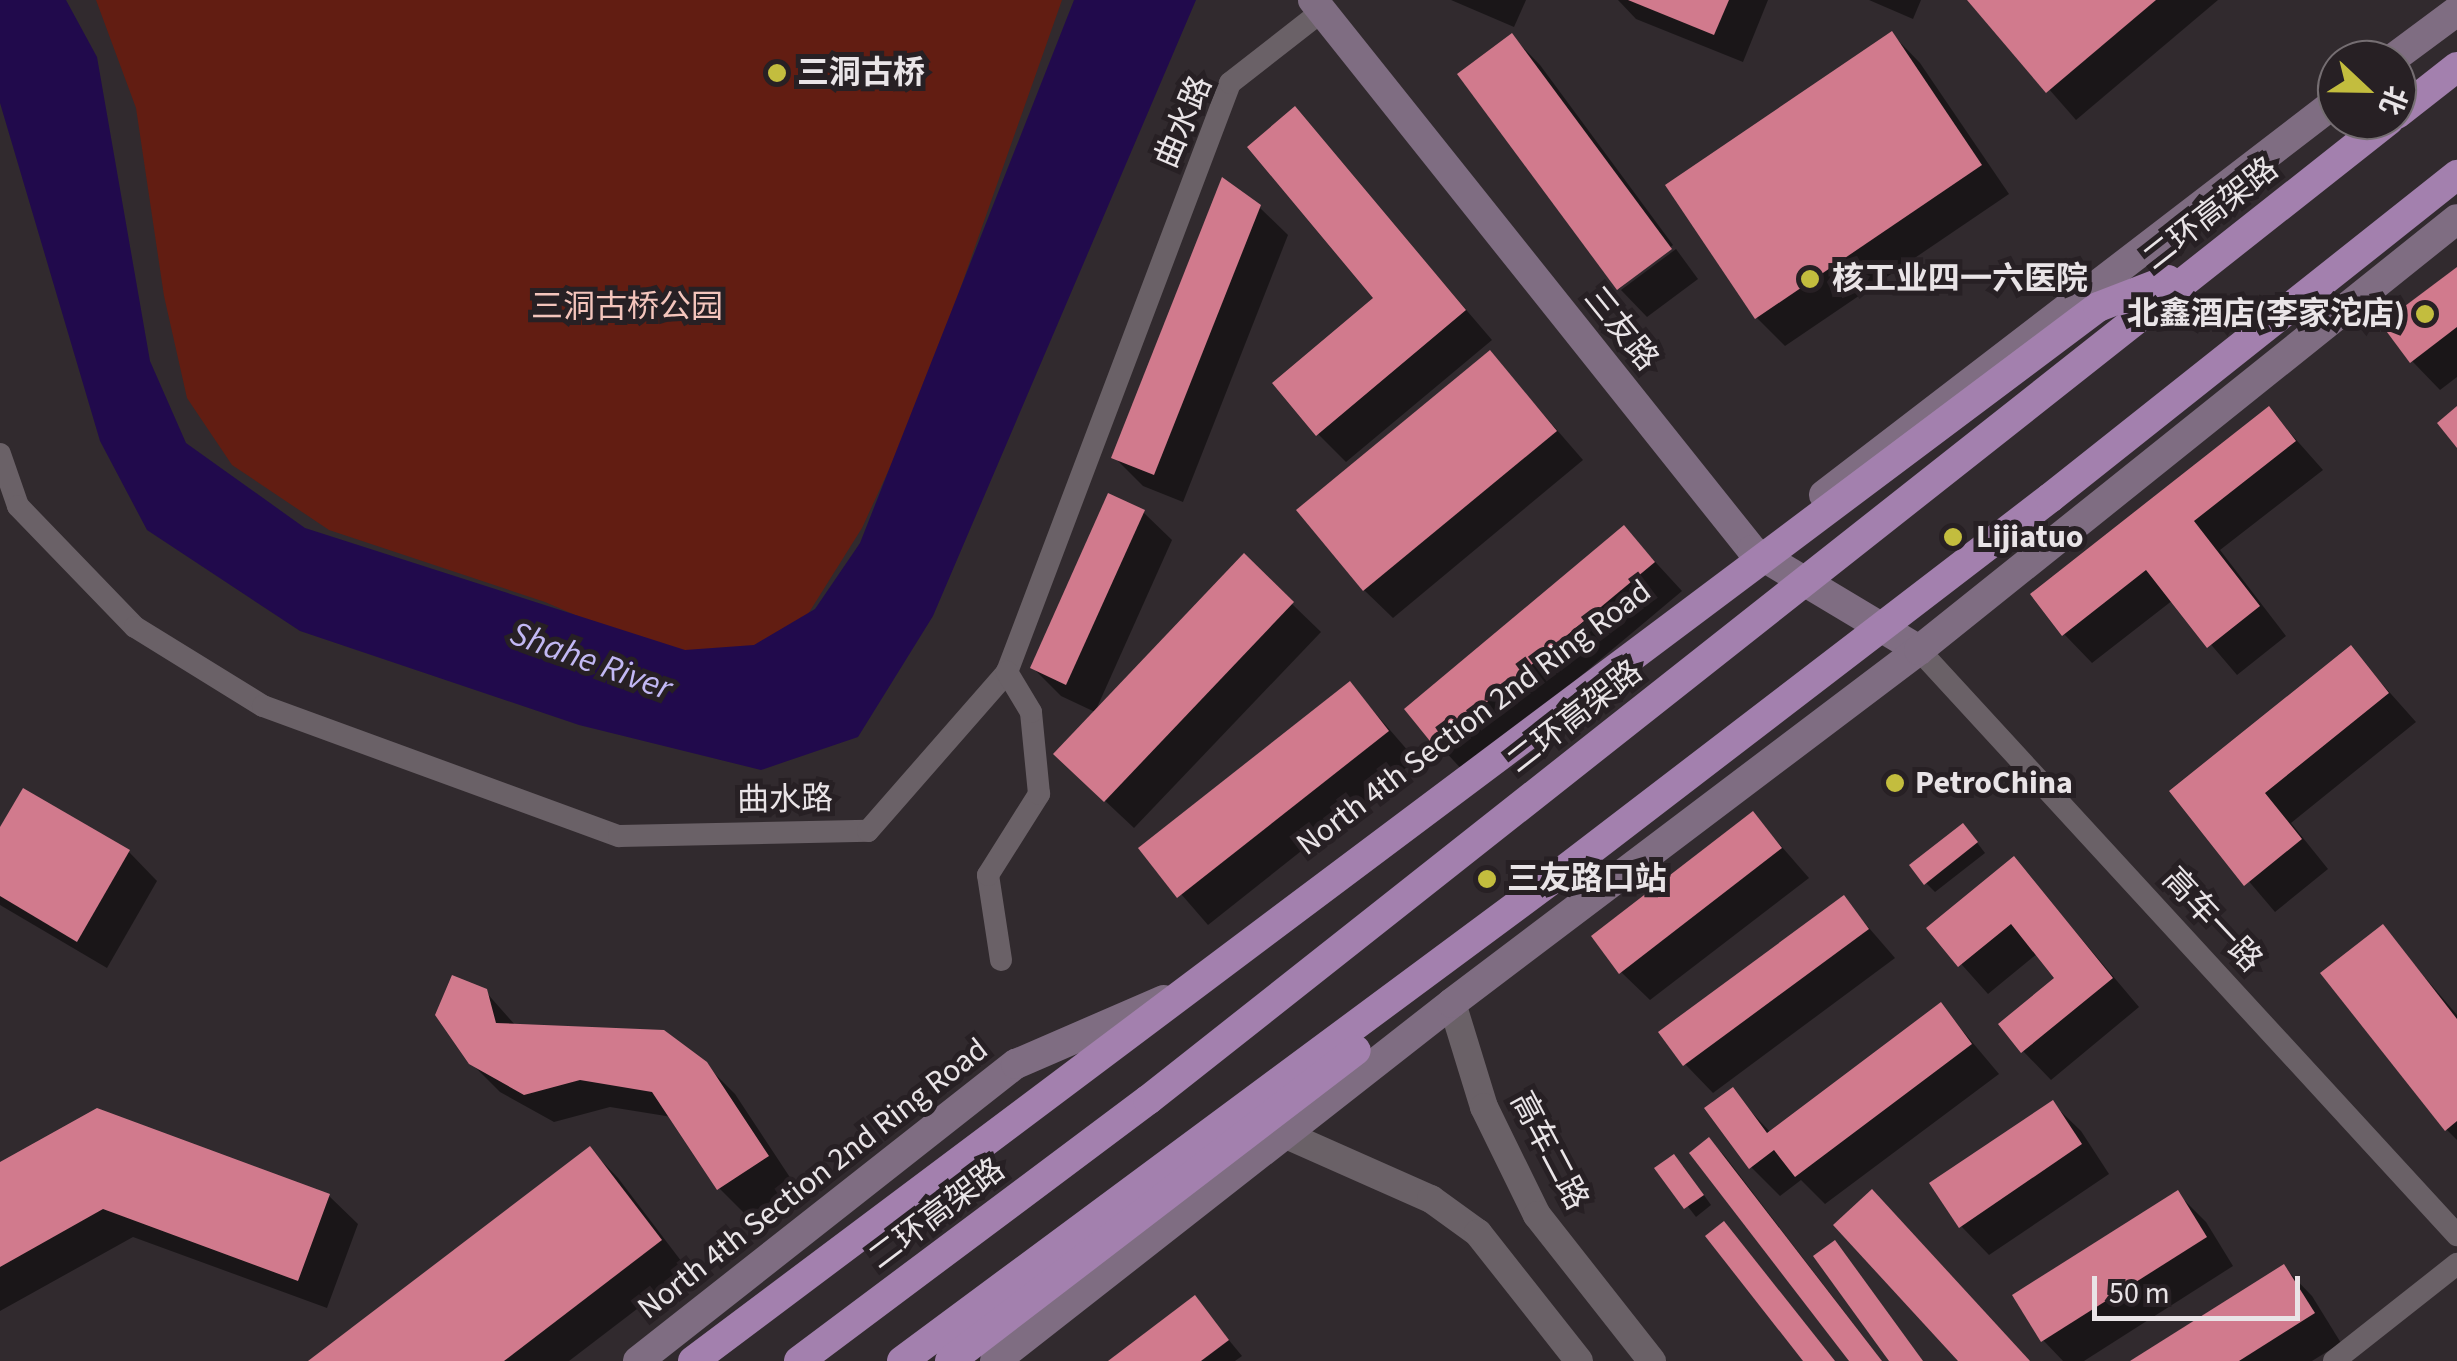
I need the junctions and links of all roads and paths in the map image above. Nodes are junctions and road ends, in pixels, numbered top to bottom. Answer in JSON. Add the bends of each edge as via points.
{"nodes":[{"id":1,"x":1318,"y":6,"type":"edge"},
{"id":2,"x":2457,"y":10,"type":"edge"},
{"id":3,"x":2417,"y":40,"type":"edge"},
{"id":4,"x":2457,"y":67,"type":"edge"},
{"id":5,"x":2417,"y":98,"type":"edge"},
{"id":6,"x":2317,"y":116,"type":"edge"},
{"id":7,"x":2363,"y":140,"type":"edge"},
{"id":8,"x":2457,"y":175,"type":"edge"},
{"id":9,"x":2457,"y":218,"type":"edge"},
{"id":10,"x":2198,"y":268,"type":"junction"},
{"id":11,"x":0,"y":454,"type":"edge"},
{"id":12,"x":2050,"y":498,"type":"junction"},
{"id":13,"x":1752,"y":550,"type":"junction"},
{"id":14,"x":1920,"y":650,"type":"junction"},
{"id":15,"x":1007,"y":672,"type":"junction"},
{"id":16,"x":1001,"y":960,"type":"dead end"},
{"id":17,"x":1452,"y":1003,"type":"junction"},
{"id":18,"x":1284,"y":1134,"type":"junction"},
{"id":19,"x":2457,"y":1235,"type":"edge"},
{"id":20,"x":2457,"y":1264,"type":"edge"},
{"id":21,"x":703,"y":1353,"type":"edge"},
{"id":22,"x":971,"y":1356,"type":"edge"},
{"id":23,"x":638,"y":1361,"type":"edge"},
{"id":24,"x":799,"y":1361,"type":"edge"},
{"id":25,"x":902,"y":1361,"type":"edge"},
{"id":26,"x":1579,"y":1361,"type":"edge"},
{"id":27,"x":1652,"y":1361,"type":"edge"},
{"id":28,"x":2334,"y":1361,"type":"edge"}],
"edges":[{"from":1,"to":13,"type":"main road","name":"三友路"},
{"from":1,"to":15,"type":"street","name":"曲水路","via":[[1230,83]]},
{"from":2,"to":3,"type":"main road"},
{"from":4,"to":5,"type":"highway"},
{"from":6,"to":13,"type":"main road","name":"North 4th Section 2nd Ring Road"},
{"from":7,"to":10,"type":"highway","name":"二环高架路"},
{"from":8,"to":12,"type":"highway"},
{"from":9,"to":14,"type":"main road"},
{"from":10,"to":21,"type":"highway","via":[[2098,307]]},
{"from":10,"to":24,"type":"highway","name":"二环高架路","via":[[1148,1100]]},
{"from":11,"to":15,"type":"street","name":"曲水路","via":[[18,506],[135,627],[263,706],[618,836],[868,831]]},
{"from":12,"to":22,"type":"highway","via":[[1990,566]]},
{"from":12,"to":25,"type":"highway","via":[[1554,878]]},
{"from":13,"to":14,"type":"main road","name":"三友路"},
{"from":13,"to":23,"type":"main road","name":"North 4th Section 2nd Ring Road","via":[[1162,1001],[1016,1064]]},
{"from":14,"to":17,"type":"main road"},
{"from":14,"to":19,"type":"street","name":"高车一路"},
{"from":15,"to":16,"type":"street","via":[[1031,712],[1039,794],[988,875]]},
{"from":17,"to":18,"type":"main road"},
{"from":17,"to":27,"type":"street","name":"高车二路","via":[[1484,1107],[1537,1215]]},
{"from":18,"to":22,"type":"main road"},
{"from":18,"to":26,"type":"street","via":[[1431,1200],[1478,1233]]},
{"from":20,"to":28,"type":"street"}]}
